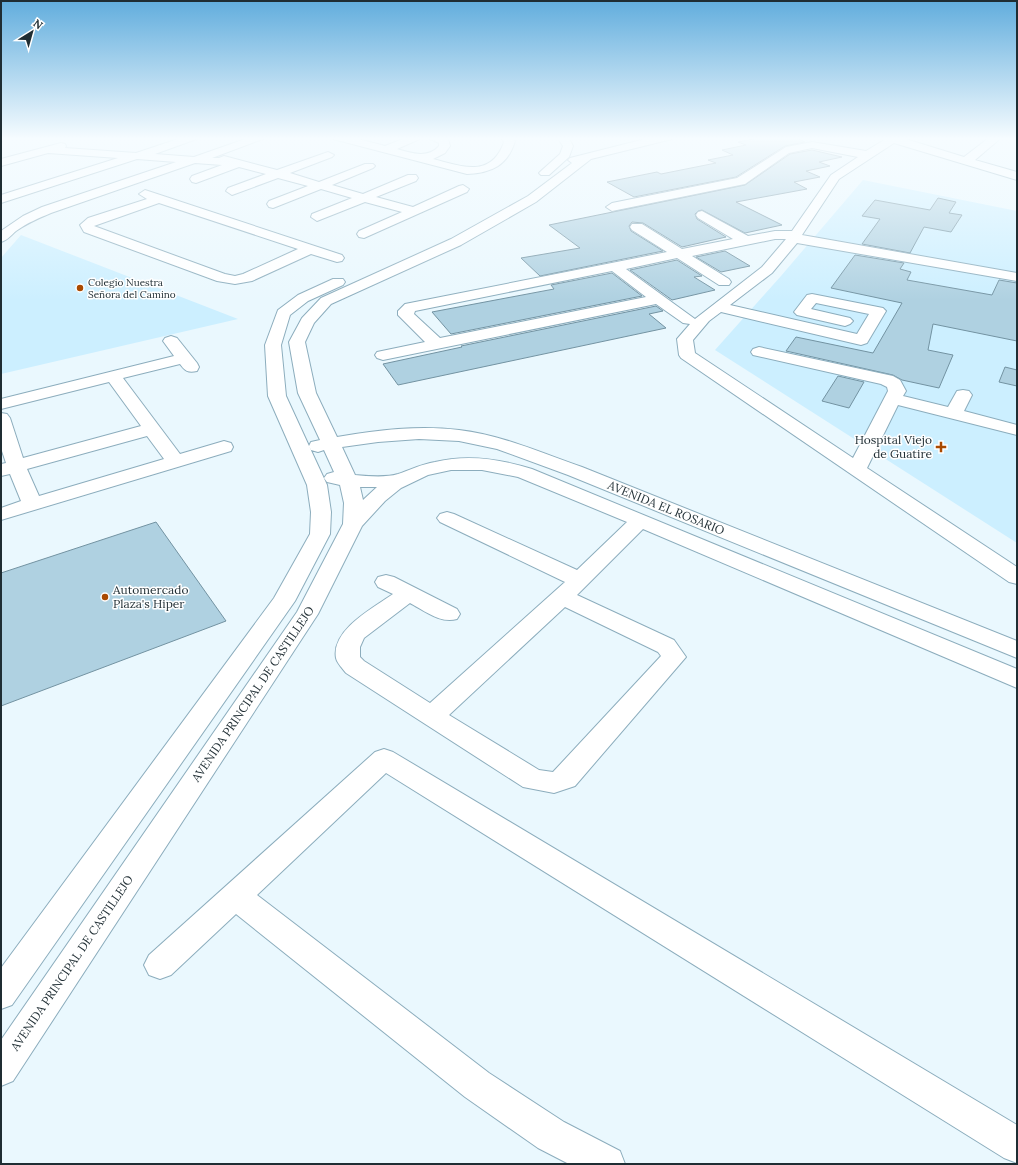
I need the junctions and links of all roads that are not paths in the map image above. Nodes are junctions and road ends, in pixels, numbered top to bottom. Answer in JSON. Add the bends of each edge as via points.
{"nodes":[{"id":1,"x":25,"y":191,"type":"edge"},
{"id":2,"x":97,"y":191,"type":"edge"},
{"id":3,"x":136,"y":191,"type":"edge"},
{"id":4,"x":306,"y":191,"type":"edge"},
{"id":5,"x":340,"y":191,"type":"edge"},
{"id":6,"x":380,"y":191,"type":"edge"},
{"id":7,"x":458,"y":191,"type":"edge"},
{"id":8,"x":518,"y":191,"type":"edge"},
{"id":9,"x":538,"y":191,"type":"edge"},
{"id":10,"x":691,"y":191,"type":"edge"},
{"id":11,"x":715,"y":191,"type":"edge"},
{"id":12,"x":825,"y":191,"type":"edge"},
{"id":13,"x":364,"y":198,"type":"junction"},
{"id":14,"x":728,"y":198,"type":"dead end"},
{"id":15,"x":1,"y":199,"type":"edge"},
{"id":16,"x":158,"y":199,"type":"junction"},
{"id":17,"x":651,"y":199,"type":"junction"},
{"id":18,"x":273,"y":204,"type":"dead end"},
{"id":19,"x":612,"y":207,"type":"dead end"},
{"id":20,"x":669,"y":210,"type":"dead end"},
{"id":21,"x":413,"y":211,"type":"junction"},
{"id":22,"x":702,"y":215,"type":"dead end"},
{"id":23,"x":317,"y":217,"type":"dead end"},
{"id":24,"x":637,"y":227,"type":"dead end"},
{"id":25,"x":364,"y":234,"type":"dead end"},
{"id":26,"x":795,"y":236,"type":"junction"},
{"id":27,"x":1,"y":238,"type":"edge"},
{"id":28,"x":746,"y":241,"type":"junction"},
{"id":29,"x":310,"y":249,"type":"junction"},
{"id":30,"x":680,"y":254,"type":"junction"},
{"id":31,"x":337,"y":258,"type":"dead end"},
{"id":32,"x":615,"y":268,"type":"junction"},
{"id":33,"x":1017,"y":277,"type":"edge"},
{"id":34,"x":724,"y":282,"type":"dead end"},
{"id":35,"x":657,"y":299,"type":"junction"},
{"id":36,"x":719,"y":307,"type":"junction"},
{"id":37,"x":688,"y":320,"type":"dead end"},
{"id":38,"x":845,"y":321,"type":"dead end"},
{"id":39,"x":171,"y":341,"type":"dead end"},
{"id":40,"x":437,"y":344,"type":"junction"},
{"id":41,"x":759,"y":352,"type":"dead end"},
{"id":42,"x":383,"y":355,"type":"dead end"},
{"id":43,"x":112,"y":375,"type":"junction"},
{"id":44,"x":963,"y":395,"type":"dead end"},
{"id":45,"x":894,"y":399,"type":"junction"},
{"id":46,"x":1,"y":404,"type":"edge"},
{"id":47,"x":954,"y":414,"type":"junction"},
{"id":48,"x":1,"y":418,"type":"edge"},
{"id":49,"x":152,"y":429,"type":"junction"},
{"id":50,"x":1017,"y":430,"type":"edge"},
{"id":51,"x":331,"y":443,"type":"junction"},
{"id":52,"x":224,"y":447,"type":"dead end"},
{"id":53,"x":304,"y":457,"type":"junction"},
{"id":54,"x":176,"y":462,"type":"junction"},
{"id":55,"x":9,"y":468,"type":"edge"},
{"id":56,"x":857,"y":469,"type":"junction"},
{"id":57,"x":347,"y":480,"type":"junction"},
{"id":58,"x":400,"y":480,"type":"junction"},
{"id":59,"x":33,"y":504,"type":"junction"},
{"id":60,"x":1,"y":514,"type":"edge"},
{"id":61,"x":448,"y":518,"type":"dead end"},
{"id":62,"x":640,"y":521,"type":"junction"},
{"id":63,"x":353,"y":524,"type":"junction"},
{"id":64,"x":1017,"y":577,"type":"edge"},
{"id":65,"x":386,"y":582,"type":"dead end"},
{"id":66,"x":570,"y":589,"type":"junction"},
{"id":67,"x":408,"y":594,"type":"junction"},
{"id":68,"x":449,"y":614,"type":"dead end"},
{"id":69,"x":1017,"y":650,"type":"edge"},
{"id":70,"x":1017,"y":679,"type":"edge"},
{"id":71,"x":432,"y":716,"type":"junction"},
{"id":72,"x":236,"y":896,"type":"junction"},
{"id":73,"x":160,"y":965,"type":"dead end"},
{"id":74,"x":1,"y":994,"type":"edge"},
{"id":75,"x":1,"y":1069,"type":"edge"},
{"id":76,"x":1017,"y":1145,"type":"edge"},
{"id":77,"x":607,"y":1164,"type":"edge"}],
"edges":[{"from":1,"to":15,"type":"street"},
{"from":2,"to":27,"type":"street","via":[[27,218]]},
{"from":3,"to":16,"type":"street"},
{"from":4,"to":18,"type":"street"},
{"from":5,"to":13,"type":"street"},
{"from":6,"to":13,"type":"street"},
{"from":7,"to":21,"type":"street"},
{"from":8,"to":53,"type":"street","via":[[435,241],[302,298],[283,313],[273,345],[277,396]]},
{"from":9,"to":51,"type":"street","name":"AVENIDA PRINCIPAL DE CASTILLEJO","via":[[532,199],[456,242],[326,301],[307,321],[296,342],[307,393]]},
{"from":10,"to":17,"type":"street"},
{"from":11,"to":14,"type":"street"},
{"from":12,"to":26,"type":"street"},
{"from":13,"to":21,"type":"street"},
{"from":13,"to":23,"type":"street"},
{"from":16,"to":29,"type":"street"},
{"from":16,"to":29,"type":"street","via":[[93,221],[86,226],[222,278],[235,280],[247,278]]},
{"from":17,"to":19,"type":"street"},
{"from":17,"to":20,"type":"street"},
{"from":21,"to":25,"type":"street"},
{"from":22,"to":28,"type":"street"},
{"from":24,"to":30,"type":"street"},
{"from":26,"to":28,"type":"street","via":[[775,235]]},
{"from":26,"to":33,"type":"street"},
{"from":26,"to":36,"type":"street","via":[[767,270]]},
{"from":28,"to":30,"type":"street"},
{"from":29,"to":31,"type":"street"},
{"from":30,"to":32,"type":"street"},
{"from":30,"to":34,"type":"street"},
{"from":32,"to":35,"type":"street"},
{"from":32,"to":40,"type":"street","via":[[414,305],[407,309],[406,315]]},
{"from":35,"to":37,"type":"street"},
{"from":35,"to":40,"type":"street"},
{"from":36,"to":38,"type":"street","via":[[861,340],[878,311],[812,298],[802,312]]},
{"from":36,"to":56,"type":"street","via":[[704,318],[685,339],[687,355]]},
{"from":39,"to":43,"type":"street","via":[[187,363]]},
{"from":40,"to":42,"type":"street"},
{"from":41,"to":45,"type":"street","via":[[887,380],[894,384],[897,391]]},
{"from":43,"to":46,"type":"street"},
{"from":43,"to":49,"type":"street"},
{"from":44,"to":47,"type":"street"},
{"from":45,"to":47,"type":"street"},
{"from":45,"to":56,"type":"street"},
{"from":47,"to":50,"type":"street"},
{"from":48,"to":55,"type":"street"},
{"from":49,"to":54,"type":"street"},
{"from":49,"to":55,"type":"street"},
{"from":51,"to":53,"type":"street","name":"AVENIDA EL ROSARIO"},
{"from":51,"to":57,"type":"street","name":"AVENIDA PRINCIPAL DE CASTILLEJO"},
{"from":51,"to":69,"type":"street","name":"AVENIDA EL ROSARIO","via":[[423,433],[459,436],[501,445],[575,471]]},
{"from":52,"to":54,"type":"street"},
{"from":53,"to":57,"type":"street","name":"AVENIDA EL ROSARIO","via":[[327,476]]},
{"from":53,"to":74,"type":"street","via":[[317,485],[321,512],[320,534],[284,601]]},
{"from":54,"to":59,"type":"street"},
{"from":55,"to":59,"type":"street"},
{"from":56,"to":64,"type":"street"},
{"from":57,"to":58,"type":"street","name":"AVENIDA EL ROSARIO"},
{"from":57,"to":63,"type":"street","name":"AVENIDA PRINCIPAL DE CASTILLEJO","via":[[354,503]]},
{"from":58,"to":62,"type":"street","name":"AVENIDA EL ROSARIO","via":[[433,467],[472,463],[496,466],[517,471]]},
{"from":58,"to":63,"type":"street","name":"AVENIDA EL ROSARIO","via":[[382,493]]},
{"from":59,"to":60,"type":"street"},
{"from":61,"to":66,"type":"street"},
{"from":62,"to":66,"type":"street"},
{"from":62,"to":70,"type":"street","name":"AVENIDA EL ROSARIO"},
{"from":63,"to":75,"type":"street","name":"AVENIDA PRINCIPAL DE CASTILLEJO","via":[[307,614]]},
{"from":65,"to":67,"type":"street"},
{"from":66,"to":71,"type":"street"},
{"from":66,"to":71,"type":"street","via":[[666,646],[674,657],[565,779],[554,783],[533,780]]},
{"from":67,"to":68,"type":"street"},
{"from":67,"to":71,"type":"street","via":[[355,634],[348,648],[348,659],[355,667]]},
{"from":72,"to":73,"type":"street"},
{"from":72,"to":76,"type":"street","via":[[384,759]]},
{"from":72,"to":77,"type":"street","via":[[477,1085],[551,1136]]}]}
